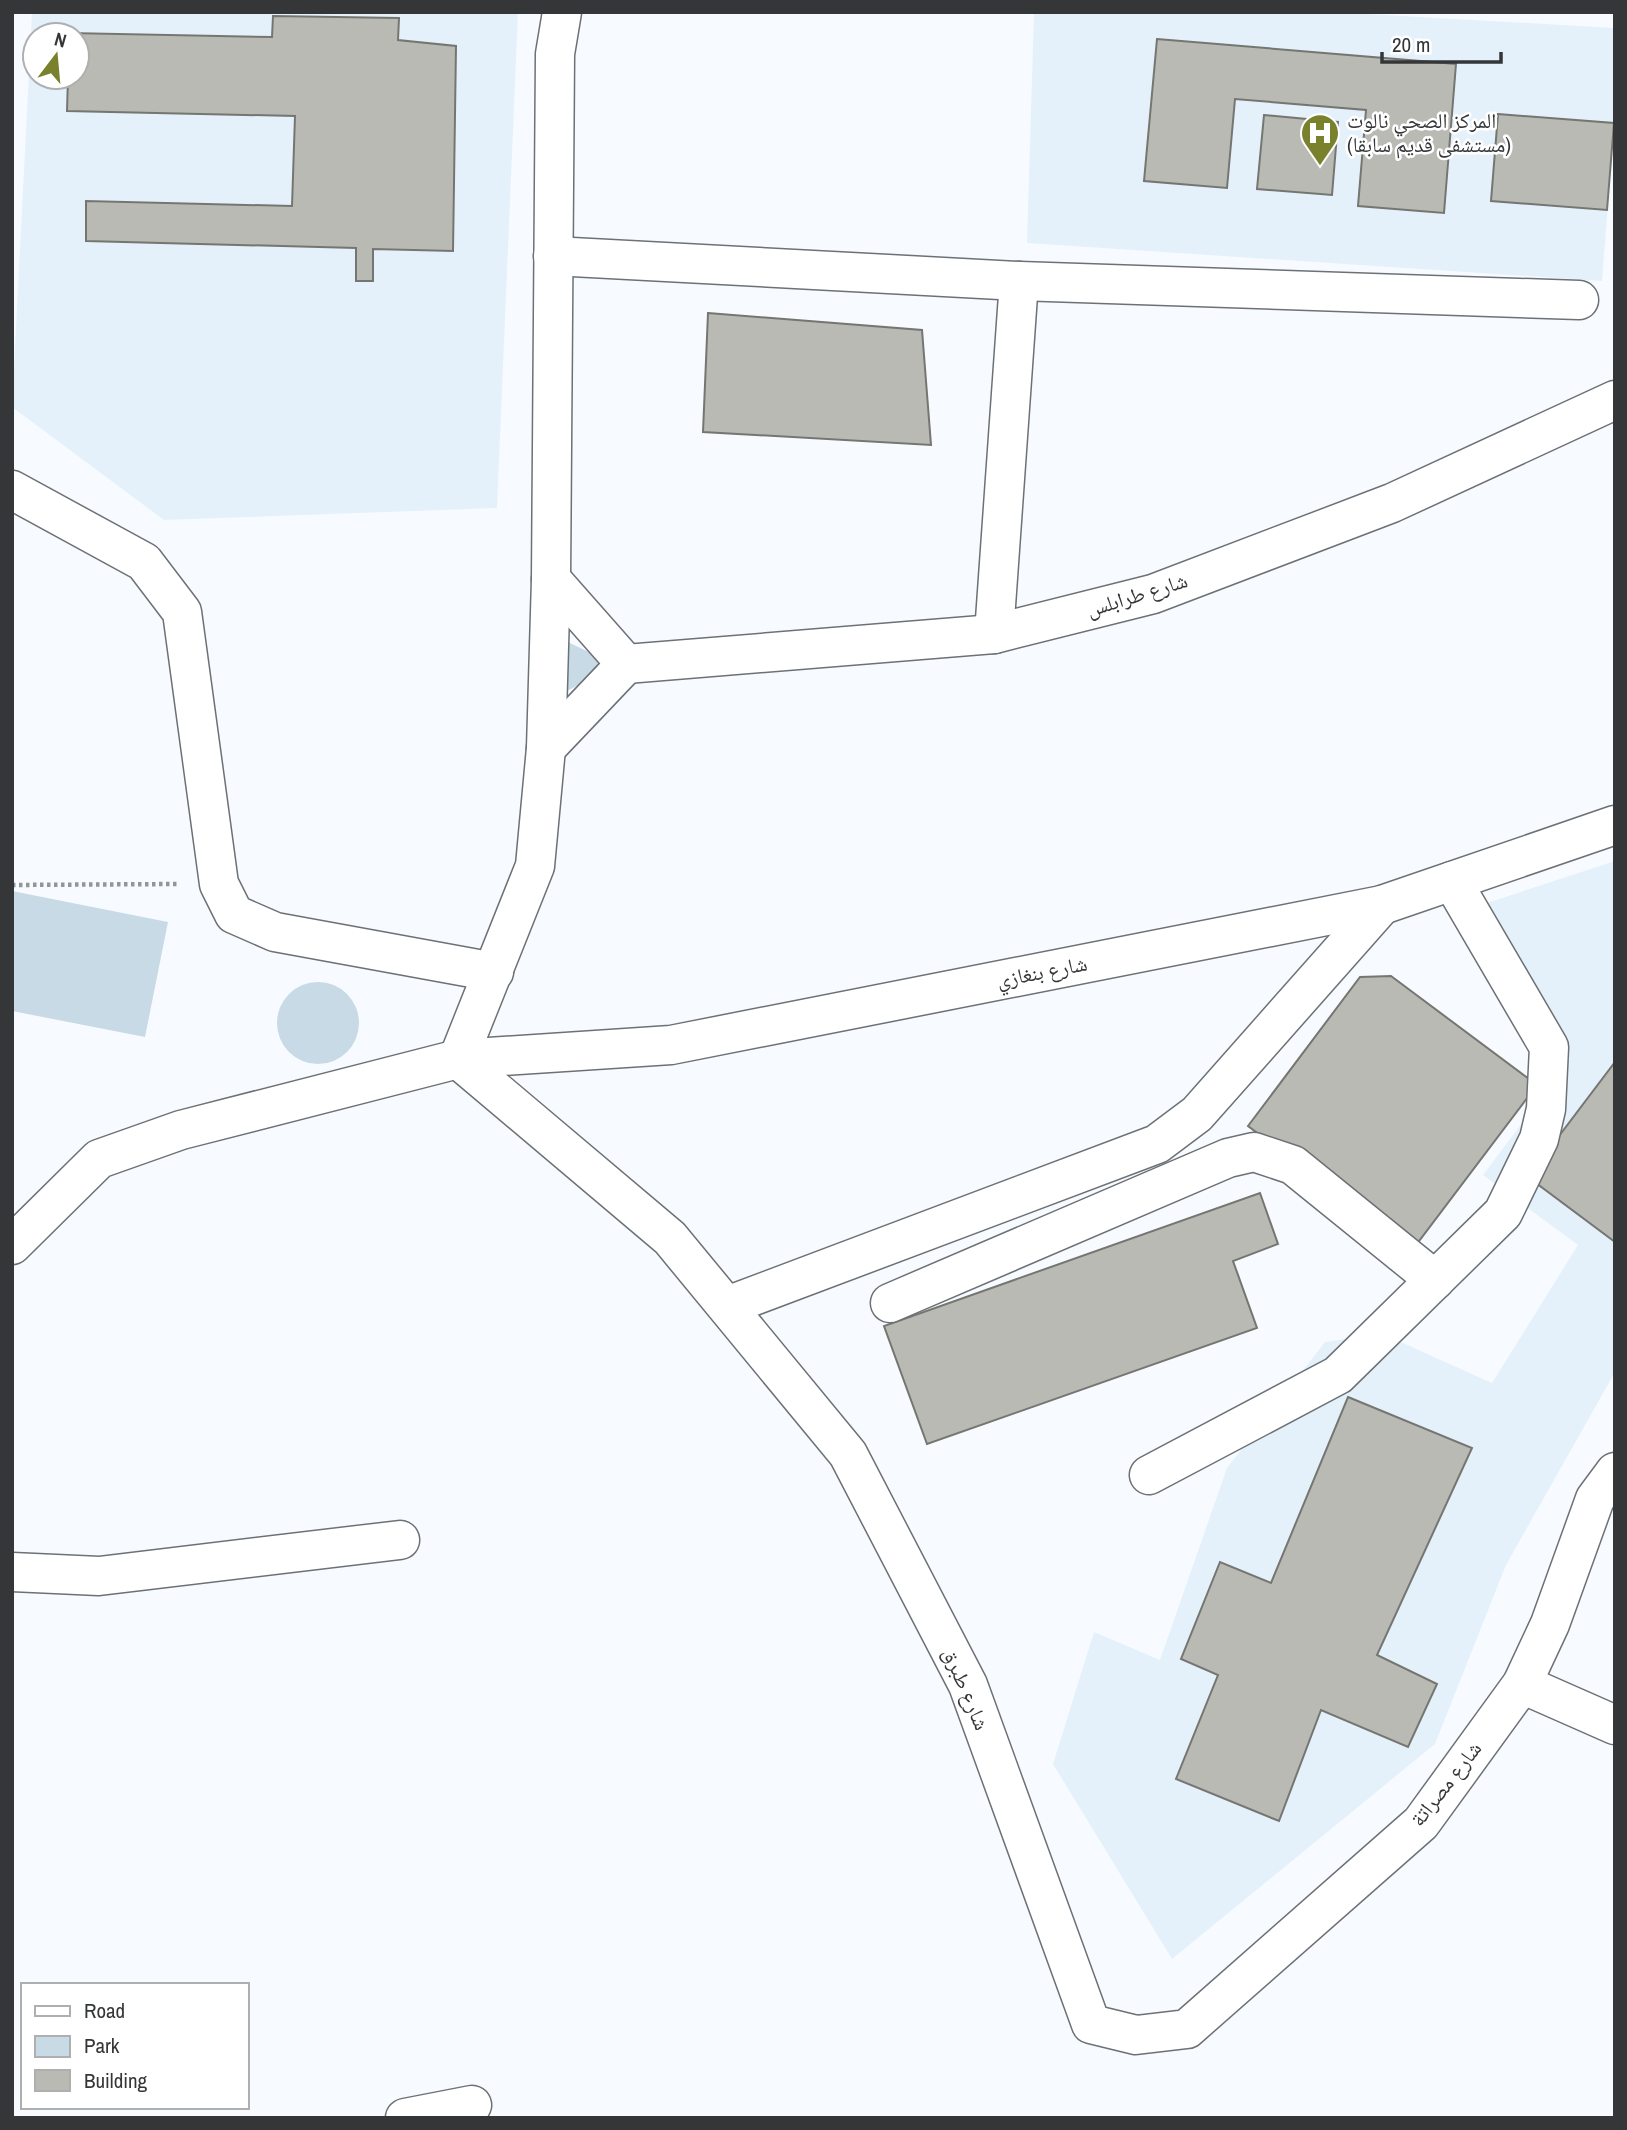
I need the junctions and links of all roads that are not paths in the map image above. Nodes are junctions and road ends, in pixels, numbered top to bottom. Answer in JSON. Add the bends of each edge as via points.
{"nodes":[{"id":1,"x":562,"y":12,"type":"edge"},
{"id":2,"x":553,"y":256,"type":"junction"},
{"id":3,"x":1019,"y":281,"type":"junction"},
{"id":4,"x":1578,"y":300,"type":"dead end"},
{"id":5,"x":1615,"y":400,"type":"edge"},
{"id":6,"x":12,"y":490,"type":"edge"},
{"id":7,"x":551,"y":579,"type":"junction"},
{"id":8,"x":994,"y":634,"type":"junction"},
{"id":9,"x":626,"y":664,"type":"junction"},
{"id":10,"x":546,"y":748,"type":"junction"},
{"id":11,"x":1615,"y":825,"type":"edge"},
{"id":12,"x":1451,"y":881,"type":"junction"},
{"id":13,"x":1382,"y":905,"type":"junction"},
{"id":14,"x":494,"y":972,"type":"junction"},
{"id":15,"x":458,"y":1059,"type":"junction"},
{"id":16,"x":12,"y":1245,"type":"edge"},
{"id":17,"x":1435,"y":1280,"type":"junction"},
{"id":18,"x":890,"y":1303,"type":"dead end"},
{"id":19,"x":727,"y":1306,"type":"junction"},
{"id":20,"x":1615,"y":1472,"type":"edge"},
{"id":21,"x":1149,"y":1475,"type":"dead end"},
{"id":22,"x":400,"y":1540,"type":"dead end"},
{"id":23,"x":12,"y":1572,"type":"edge"},
{"id":24,"x":1522,"y":1684,"type":"junction"},
{"id":25,"x":1615,"y":1725,"type":"edge"},
{"id":26,"x":1187,"y":2029,"type":"joint"},
{"id":27,"x":472,"y":2105,"type":"dead end"},
{"id":28,"x":405,"y":2118,"type":"edge"}],
"edges":[{"from":1,"to":2,"type":"street","via":[[555,54]]},
{"from":2,"to":3,"type":"street"},
{"from":2,"to":7,"type":"street"},
{"from":3,"to":4,"type":"street"},
{"from":3,"to":8,"type":"street"},
{"from":5,"to":8,"type":"street","name":"شارع طرابلس","via":[[1392,503],[1153,594]]},
{"from":6,"to":14,"type":"street","via":[[144,562],[182,612],[219,884],[234,914],[275,932]]},
{"from":7,"to":9,"type":"street"},
{"from":7,"to":10,"type":"street"},
{"from":8,"to":9,"type":"street","name":"شارع طرابلس"},
{"from":9,"to":10,"type":"street"},
{"from":10,"to":14,"type":"street","via":[[536,866]]},
{"from":11,"to":12,"type":"street","name":"شارع بنغازي"},
{"from":12,"to":13,"type":"street","name":"شارع بنغازي"},
{"from":12,"to":17,"type":"street","via":[[1549,1046],[1546,1109],[1539,1139],[1503,1213]]},
{"from":13,"to":15,"type":"street","name":"شارع بنغازي","via":[[671,1045]]},
{"from":13,"to":19,"type":"street","via":[[1197,1114],[1157,1144]]},
{"from":14,"to":15,"type":"street"},
{"from":15,"to":16,"type":"street","name":"شارع بنغازي","via":[[181,1130],[99,1159]]},
{"from":15,"to":19,"type":"street","via":[[670,1238]]},
{"from":17,"to":18,"type":"street","via":[[1293,1165],[1254,1152],[1228,1158]]},
{"from":17,"to":21,"type":"street","via":[[1338,1375]]},
{"from":19,"to":26,"type":"street","name":"شارع طبرق","via":[[848,1454],[968,1685],[1091,2024],[1136,2035]]},
{"from":20,"to":24,"type":"street","name":"شارع مصراتة","via":[[1595,1499],[1550,1624]]},
{"from":22,"to":23,"type":"street","via":[[99,1576]]},
{"from":24,"to":25,"type":"street"},
{"from":24,"to":26,"type":"street","name":"شارع مصراتة","via":[[1420,1822]]},
{"from":27,"to":28,"type":"street"}]}
